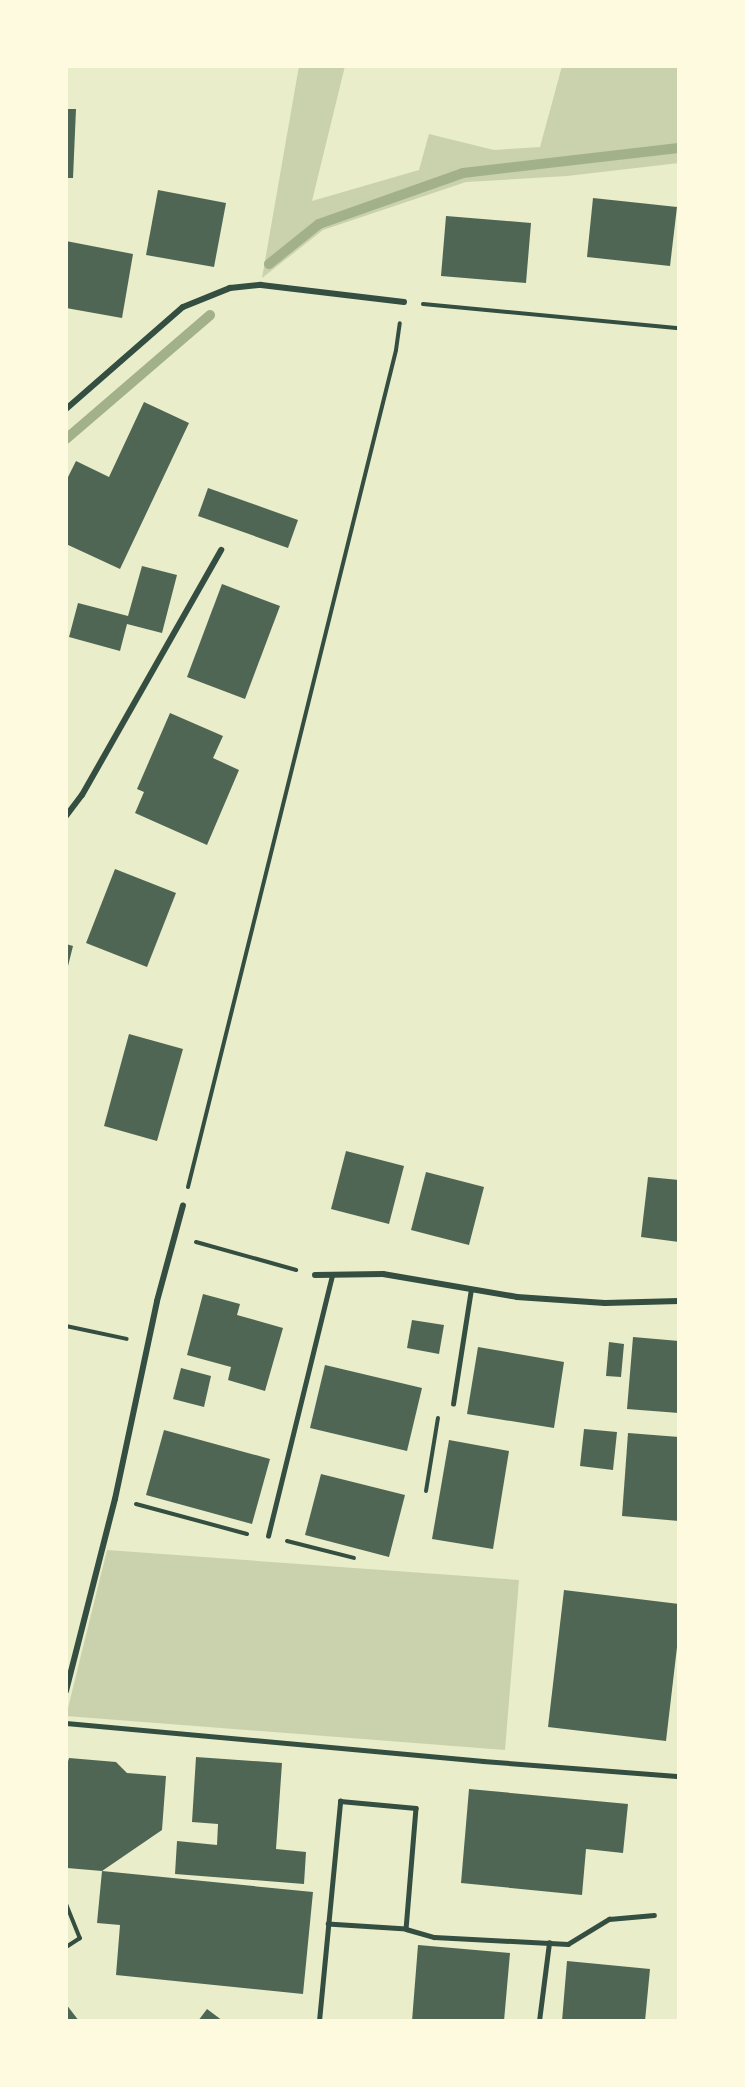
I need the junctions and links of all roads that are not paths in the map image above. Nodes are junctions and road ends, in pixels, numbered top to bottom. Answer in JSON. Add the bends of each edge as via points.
{"nodes":[{"id":1,"x":404,"y":302,"type":"road end"},
{"id":2,"x":66,"y":409,"type":"edge"},
{"id":3,"x":221,"y":550,"type":"dead end"},
{"id":4,"x":66,"y":816,"type":"edge"},
{"id":5,"x":183,"y":1206,"type":"road end"},
{"id":6,"x":315,"y":1275,"type":"road end"},
{"id":7,"x":332,"y":1275,"type":"junction"},
{"id":8,"x":471,"y":1290,"type":"junction"},
{"id":9,"x":679,"y":1300,"type":"edge"},
{"id":10,"x":453,"y":1404,"type":"dead end"},
{"id":11,"x":268,"y":1536,"type":"road end"},
{"id":12,"x":66,"y":1691,"type":"edge"},
{"id":13,"x":66,"y":1722,"type":"edge"},
{"id":14,"x":679,"y":1776,"type":"edge"},
{"id":15,"x":654,"y":1915,"type":"dead end"},
{"id":16,"x":328,"y":1924,"type":"junction"},
{"id":17,"x":406,"y":1929,"type":"junction"},
{"id":18,"x":549,"y":1943,"type":"junction"},
{"id":19,"x":319,"y":2021,"type":"edge"},
{"id":20,"x":538,"y":2021,"type":"edge"}],
"edges":[{"from":1,"to":2,"type":"street","via":[[261,285],[231,288],[183,307]]},
{"from":3,"to":4,"type":"street","via":[[82,795]]},
{"from":5,"to":12,"type":"street"},
{"from":6,"to":7,"type":"street"},
{"from":7,"to":8,"type":"street","via":[[383,1274]]},
{"from":7,"to":11,"type":"lane"},
{"from":8,"to":9,"type":"street","via":[[605,1303]]},
{"from":8,"to":10,"type":"lane"},
{"from":13,"to":14,"type":"lane"},
{"from":15,"to":18,"type":"lane","via":[[609,1919],[568,1944]]},
{"from":16,"to":17,"type":"lane"},
{"from":16,"to":17,"type":"lane","via":[[340,1801],[416,1808]]},
{"from":16,"to":19,"type":"lane"},
{"from":17,"to":18,"type":"lane","via":[[434,1937]]},
{"from":18,"to":20,"type":"lane"}]}
